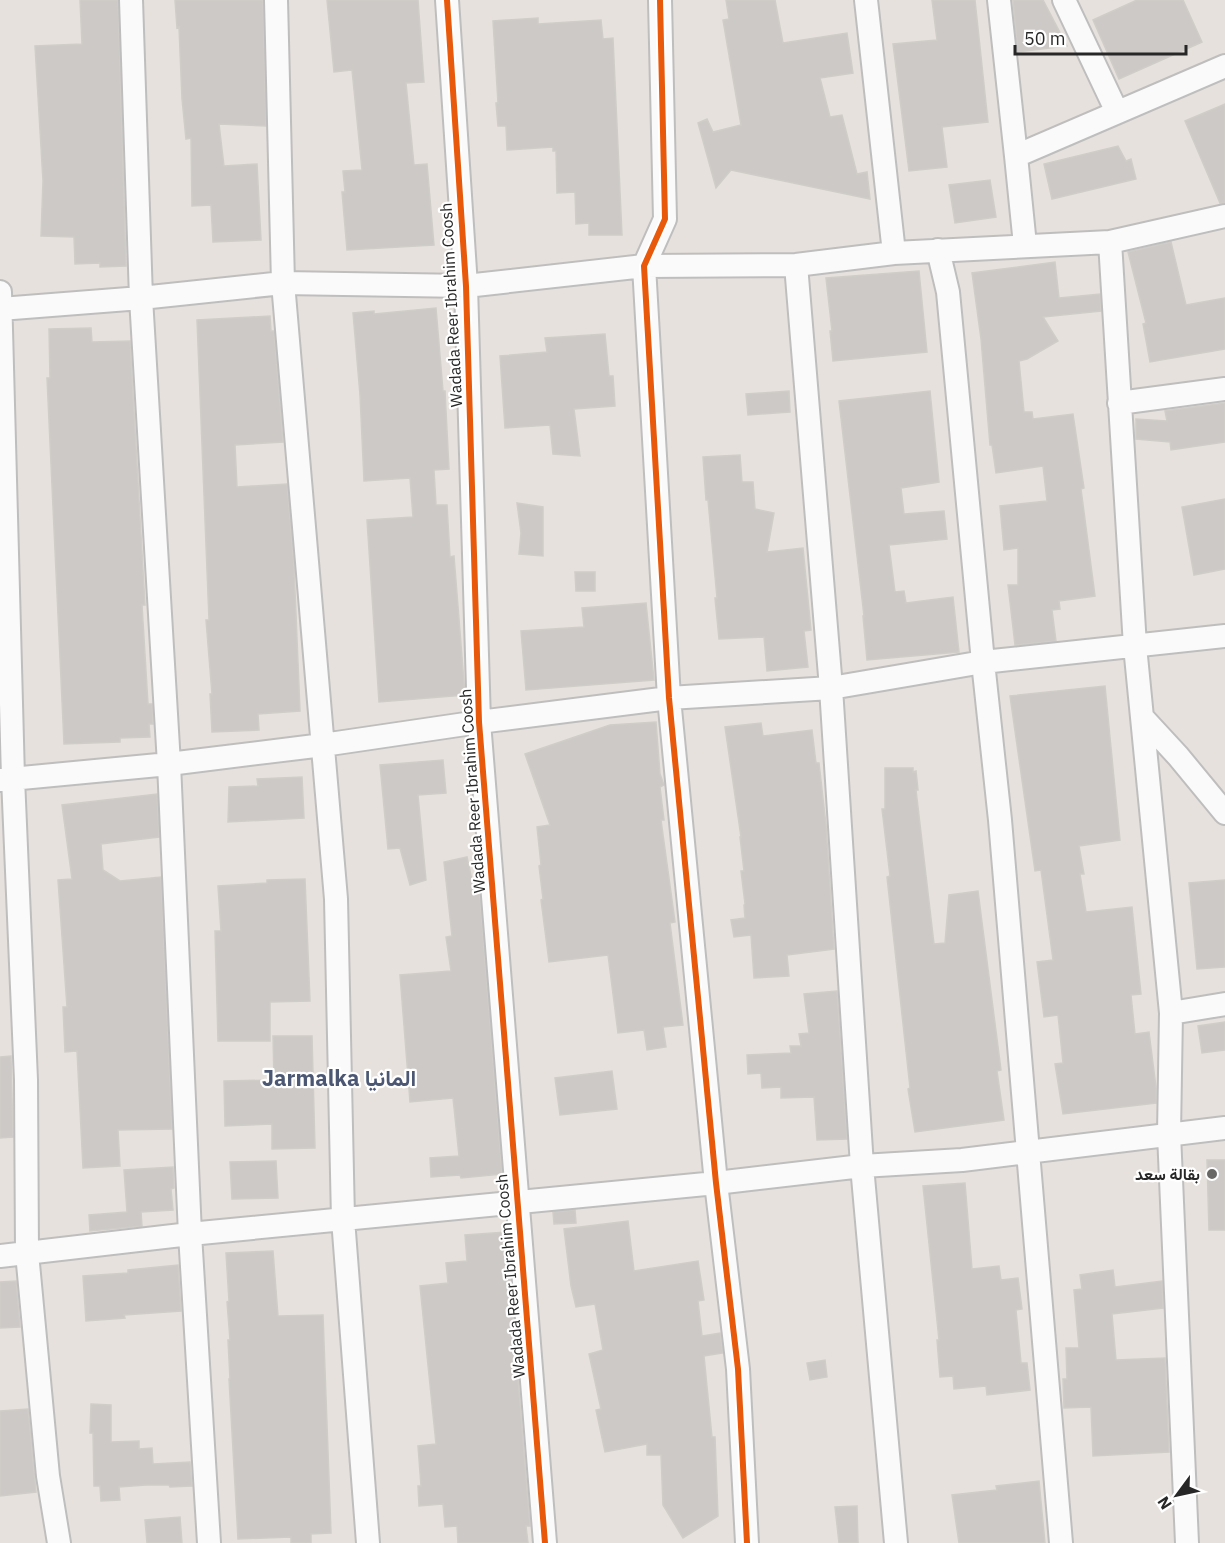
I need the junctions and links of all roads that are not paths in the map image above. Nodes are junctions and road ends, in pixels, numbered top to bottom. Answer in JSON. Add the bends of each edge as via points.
{"nodes":[{"id":1,"x":131,"y":0,"type":"edge"},
{"id":2,"x":276,"y":0,"type":"edge"},
{"id":3,"x":447,"y":0,"type":"edge"},
{"id":4,"x":660,"y":0,"type":"edge"},
{"id":5,"x":866,"y":0,"type":"edge"},
{"id":6,"x":999,"y":0,"type":"edge"},
{"id":7,"x":1064,"y":0,"type":"edge"},
{"id":8,"x":1225,"y":66,"type":"edge"},
{"id":9,"x":1117,"y":112,"type":"junction"},
{"id":10,"x":1016,"y":156,"type":"junction"},
{"id":11,"x":1225,"y":216,"type":"edge"},
{"id":12,"x":1110,"y":242,"type":"junction"},
{"id":13,"x":1025,"y":245,"type":"junction"},
{"id":14,"x":938,"y":250,"type":"junction"},
{"id":15,"x":894,"y":253,"type":"junction"},
{"id":16,"x":796,"y":265,"type":"junction"},
{"id":17,"x":644,"y":266,"type":"junction"},
{"id":18,"x":283,"y":283,"type":"junction"},
{"id":19,"x":466,"y":286,"type":"junction"},
{"id":20,"x":0,"y":292,"type":"edge"},
{"id":21,"x":141,"y":298,"type":"junction"},
{"id":22,"x":0,"y":309,"type":"edge"},
{"id":23,"x":1225,"y":389,"type":"edge"},
{"id":24,"x":1119,"y":403,"type":"junction"},
{"id":25,"x":1225,"y":636,"type":"edge"},
{"id":26,"x":1135,"y":646,"type":"junction"},
{"id":27,"x":983,"y":662,"type":"junction"},
{"id":28,"x":831,"y":688,"type":"junction"},
{"id":29,"x":669,"y":698,"type":"junction"},
{"id":30,"x":1142,"y":717,"type":"junction"},
{"id":31,"x":479,"y":722,"type":"junction"},
{"id":32,"x":322,"y":745,"type":"junction"},
{"id":33,"x":169,"y":764,"type":"junction"},
{"id":34,"x":7,"y":779,"type":"edge"},
{"id":35,"x":1225,"y":813,"type":"edge"},
{"id":36,"x":1225,"y":1004,"type":"edge"},
{"id":37,"x":1171,"y":1013,"type":"junction"},
{"id":38,"x":1225,"y":1128,"type":"edge"},
{"id":39,"x":1169,"y":1134,"type":"junction"},
{"id":40,"x":1028,"y":1152,"type":"junction"},
{"id":41,"x":862,"y":1166,"type":"junction"},
{"id":42,"x":716,"y":1183,"type":"junction"},
{"id":43,"x":517,"y":1201,"type":"junction"},
{"id":44,"x":343,"y":1219,"type":"junction"},
{"id":45,"x":190,"y":1234,"type":"junction"},
{"id":46,"x":27,"y":1253,"type":"junction"},
{"id":47,"x":0,"y":1256,"type":"edge"},
{"id":48,"x":59,"y":1543,"type":"edge"},
{"id":49,"x":208,"y":1543,"type":"edge"},
{"id":50,"x":368,"y":1543,"type":"edge"},
{"id":51,"x":544,"y":1543,"type":"edge"},
{"id":52,"x":747,"y":1543,"type":"edge"},
{"id":53,"x":896,"y":1543,"type":"edge"},
{"id":54,"x":1061,"y":1543,"type":"edge"},
{"id":55,"x":1187,"y":1543,"type":"edge"}],
"edges":[{"from":1,"to":21,"type":"street"},
{"from":2,"to":18,"type":"street"},
{"from":3,"to":19,"type":"street","name":"Wadada Reer Ibrahim Coosh"},
{"from":4,"to":17,"type":"street","via":[[664,219]]},
{"from":5,"to":15,"type":"street"},
{"from":6,"to":10,"type":"street"},
{"from":7,"to":9,"type":"street"},
{"from":8,"to":9,"type":"street"},
{"from":9,"to":10,"type":"street"},
{"from":10,"to":13,"type":"street"},
{"from":11,"to":12,"type":"street"},
{"from":12,"to":13,"type":"street"},
{"from":12,"to":24,"type":"street"},
{"from":13,"to":14,"type":"street"},
{"from":14,"to":15,"type":"street"},
{"from":14,"to":27,"type":"street","via":[[948,292]]},
{"from":15,"to":16,"type":"street"},
{"from":16,"to":17,"type":"street"},
{"from":16,"to":28,"type":"street"},
{"from":17,"to":19,"type":"street"},
{"from":17,"to":29,"type":"street"},
{"from":18,"to":19,"type":"street"},
{"from":18,"to":21,"type":"street"},
{"from":18,"to":32,"type":"street"},
{"from":19,"to":31,"type":"street","name":"Wadada Reer Ibrahim Coosh"},
{"from":20,"to":22,"type":"street"},
{"from":21,"to":22,"type":"street"},
{"from":21,"to":33,"type":"street"},
{"from":22,"to":34,"type":"street"},
{"from":23,"to":24,"type":"street"},
{"from":24,"to":26,"type":"street"},
{"from":25,"to":26,"type":"street"},
{"from":26,"to":27,"type":"street"},
{"from":26,"to":30,"type":"street"},
{"from":27,"to":28,"type":"street"},
{"from":27,"to":40,"type":"street"},
{"from":28,"to":29,"type":"street"},
{"from":28,"to":41,"type":"street"},
{"from":29,"to":31,"type":"street"},
{"from":29,"to":42,"type":"street"},
{"from":30,"to":35,"type":"street"},
{"from":30,"to":37,"type":"street"},
{"from":31,"to":32,"type":"street"},
{"from":31,"to":43,"type":"street","name":"Wadada Reer Ibrahim Coosh"},
{"from":32,"to":33,"type":"street"},
{"from":32,"to":44,"type":"street","via":[[336,899]]},
{"from":33,"to":34,"type":"street"},
{"from":33,"to":45,"type":"street"},
{"from":34,"to":46,"type":"street","via":[[26,1080]]},
{"from":36,"to":37,"type":"street"},
{"from":37,"to":39,"type":"street"},
{"from":38,"to":39,"type":"street"},
{"from":39,"to":40,"type":"street"},
{"from":39,"to":55,"type":"street"},
{"from":40,"to":41,"type":"street"},
{"from":40,"to":54,"type":"street"},
{"from":41,"to":42,"type":"street"},
{"from":41,"to":53,"type":"street"},
{"from":42,"to":43,"type":"street"},
{"from":42,"to":52,"type":"street","via":[[738,1369]]},
{"from":43,"to":44,"type":"street"},
{"from":43,"to":51,"type":"street","name":"Wadada Reer Ibrahim Coosh"},
{"from":44,"to":45,"type":"street"},
{"from":44,"to":50,"type":"street"},
{"from":45,"to":46,"type":"street"},
{"from":45,"to":49,"type":"street"},
{"from":46,"to":47,"type":"street"},
{"from":46,"to":48,"type":"street","via":[[48,1476]]}]}
